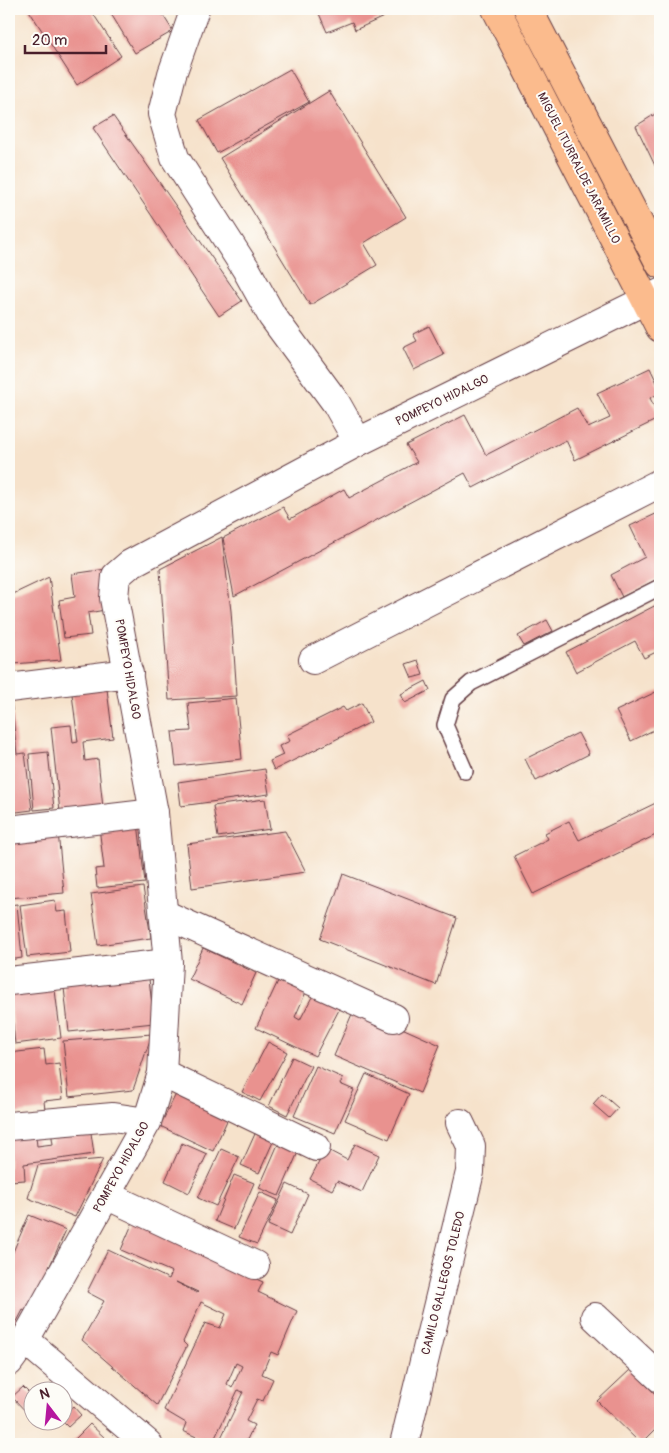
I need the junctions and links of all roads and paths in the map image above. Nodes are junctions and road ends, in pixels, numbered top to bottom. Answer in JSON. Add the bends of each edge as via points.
{"nodes":[{"id":1,"x":195,"y":9,"type":"edge"},
{"id":2,"x":496,"y":9,"type":"edge"},
{"id":3,"x":528,"y":9,"type":"edge"},
{"id":4,"x":660,"y":264,"type":"edge"},
{"id":5,"x":653,"y":297,"type":"edge"},
{"id":6,"x":660,"y":328,"type":"edge"},
{"id":7,"x":358,"y":442,"type":"junction"},
{"id":8,"x":660,"y":482,"type":"edge"},
{"id":9,"x":660,"y":587,"type":"edge"},
{"id":10,"x":314,"y":660,"type":"dead end"},
{"id":11,"x":129,"y":673,"type":"junction"},
{"id":12,"x":9,"y":688,"type":"edge"},
{"id":13,"x":465,"y":771,"type":"dead end"},
{"id":14,"x":154,"y":812,"type":"junction"},
{"id":15,"x":9,"y":830,"type":"edge"},
{"id":16,"x":164,"y":914,"type":"junction"},
{"id":17,"x":168,"y":963,"type":"junction"},
{"id":18,"x":9,"y":981,"type":"edge"},
{"id":19,"x":394,"y":1018,"type":"dead end"},
{"id":20,"x":162,"y":1073,"type":"junction"},
{"id":21,"x":147,"y":1122,"type":"junction"},
{"id":22,"x":460,"y":1123,"type":"dead end"},
{"id":23,"x":9,"y":1126,"type":"edge"},
{"id":24,"x":316,"y":1147,"type":"dead end"},
{"id":25,"x":106,"y":1195,"type":"junction"},
{"id":26,"x":255,"y":1265,"type":"dead end"},
{"id":27,"x":595,"y":1317,"type":"dead end"},
{"id":28,"x":25,"y":1340,"type":"junction"},
{"id":29,"x":9,"y":1362,"type":"edge"},
{"id":30,"x":660,"y":1378,"type":"edge"},
{"id":31,"x":148,"y":1444,"type":"edge"},
{"id":32,"x":404,"y":1444,"type":"edge"}],
"edges":[{"from":1,"to":7,"type":"street","via":[[162,114],[175,158],[272,316],[336,403]]},
{"from":2,"to":5,"type":"main road","name":"MIGUEL ITURRALDE JARAMILLO"},
{"from":3,"to":4,"type":"main road"},
{"from":5,"to":6,"type":"main road","name":"MIGUEL ITURRALDE JARAMILLO"},
{"from":5,"to":7,"type":"street","name":"POMPEYO HIDALGO"},
{"from":7,"to":11,"type":"street","name":"POMPEYO HIDALGO","via":[[130,564],[116,576],[114,598]]},
{"from":8,"to":10,"type":"street"},
{"from":9,"to":13,"type":"lane","via":[[471,683],[453,699],[445,725]]},
{"from":11,"to":12,"type":"street"},
{"from":11,"to":14,"type":"street","name":"POMPEYO HIDALGO"},
{"from":14,"to":15,"type":"street"},
{"from":14,"to":16,"type":"street","name":"POMPEYO HIDALGO"},
{"from":16,"to":17,"type":"street","name":"POMPEYO HIDALGO"},
{"from":16,"to":19,"type":"street"},
{"from":17,"to":18,"type":"street"},
{"from":17,"to":20,"type":"street","name":"POMPEYO HIDALGO"},
{"from":20,"to":21,"type":"street","name":"POMPEYO HIDALGO"},
{"from":20,"to":24,"type":"street"},
{"from":21,"to":23,"type":"street","via":[[113,1116]]},
{"from":21,"to":25,"type":"street","name":"POMPEYO HIDALGO"},
{"from":22,"to":32,"type":"street","name":"CAMILO GALLEGOS TOLEDO","via":[[471,1146],[470,1172]]},
{"from":25,"to":26,"type":"street"},
{"from":25,"to":28,"type":"street","name":"POMPEYO HIDALGO"},
{"from":27,"to":30,"type":"street"},
{"from":28,"to":29,"type":"street","name":"POMPEYO HIDALGO"},
{"from":28,"to":31,"type":"street"}]}
